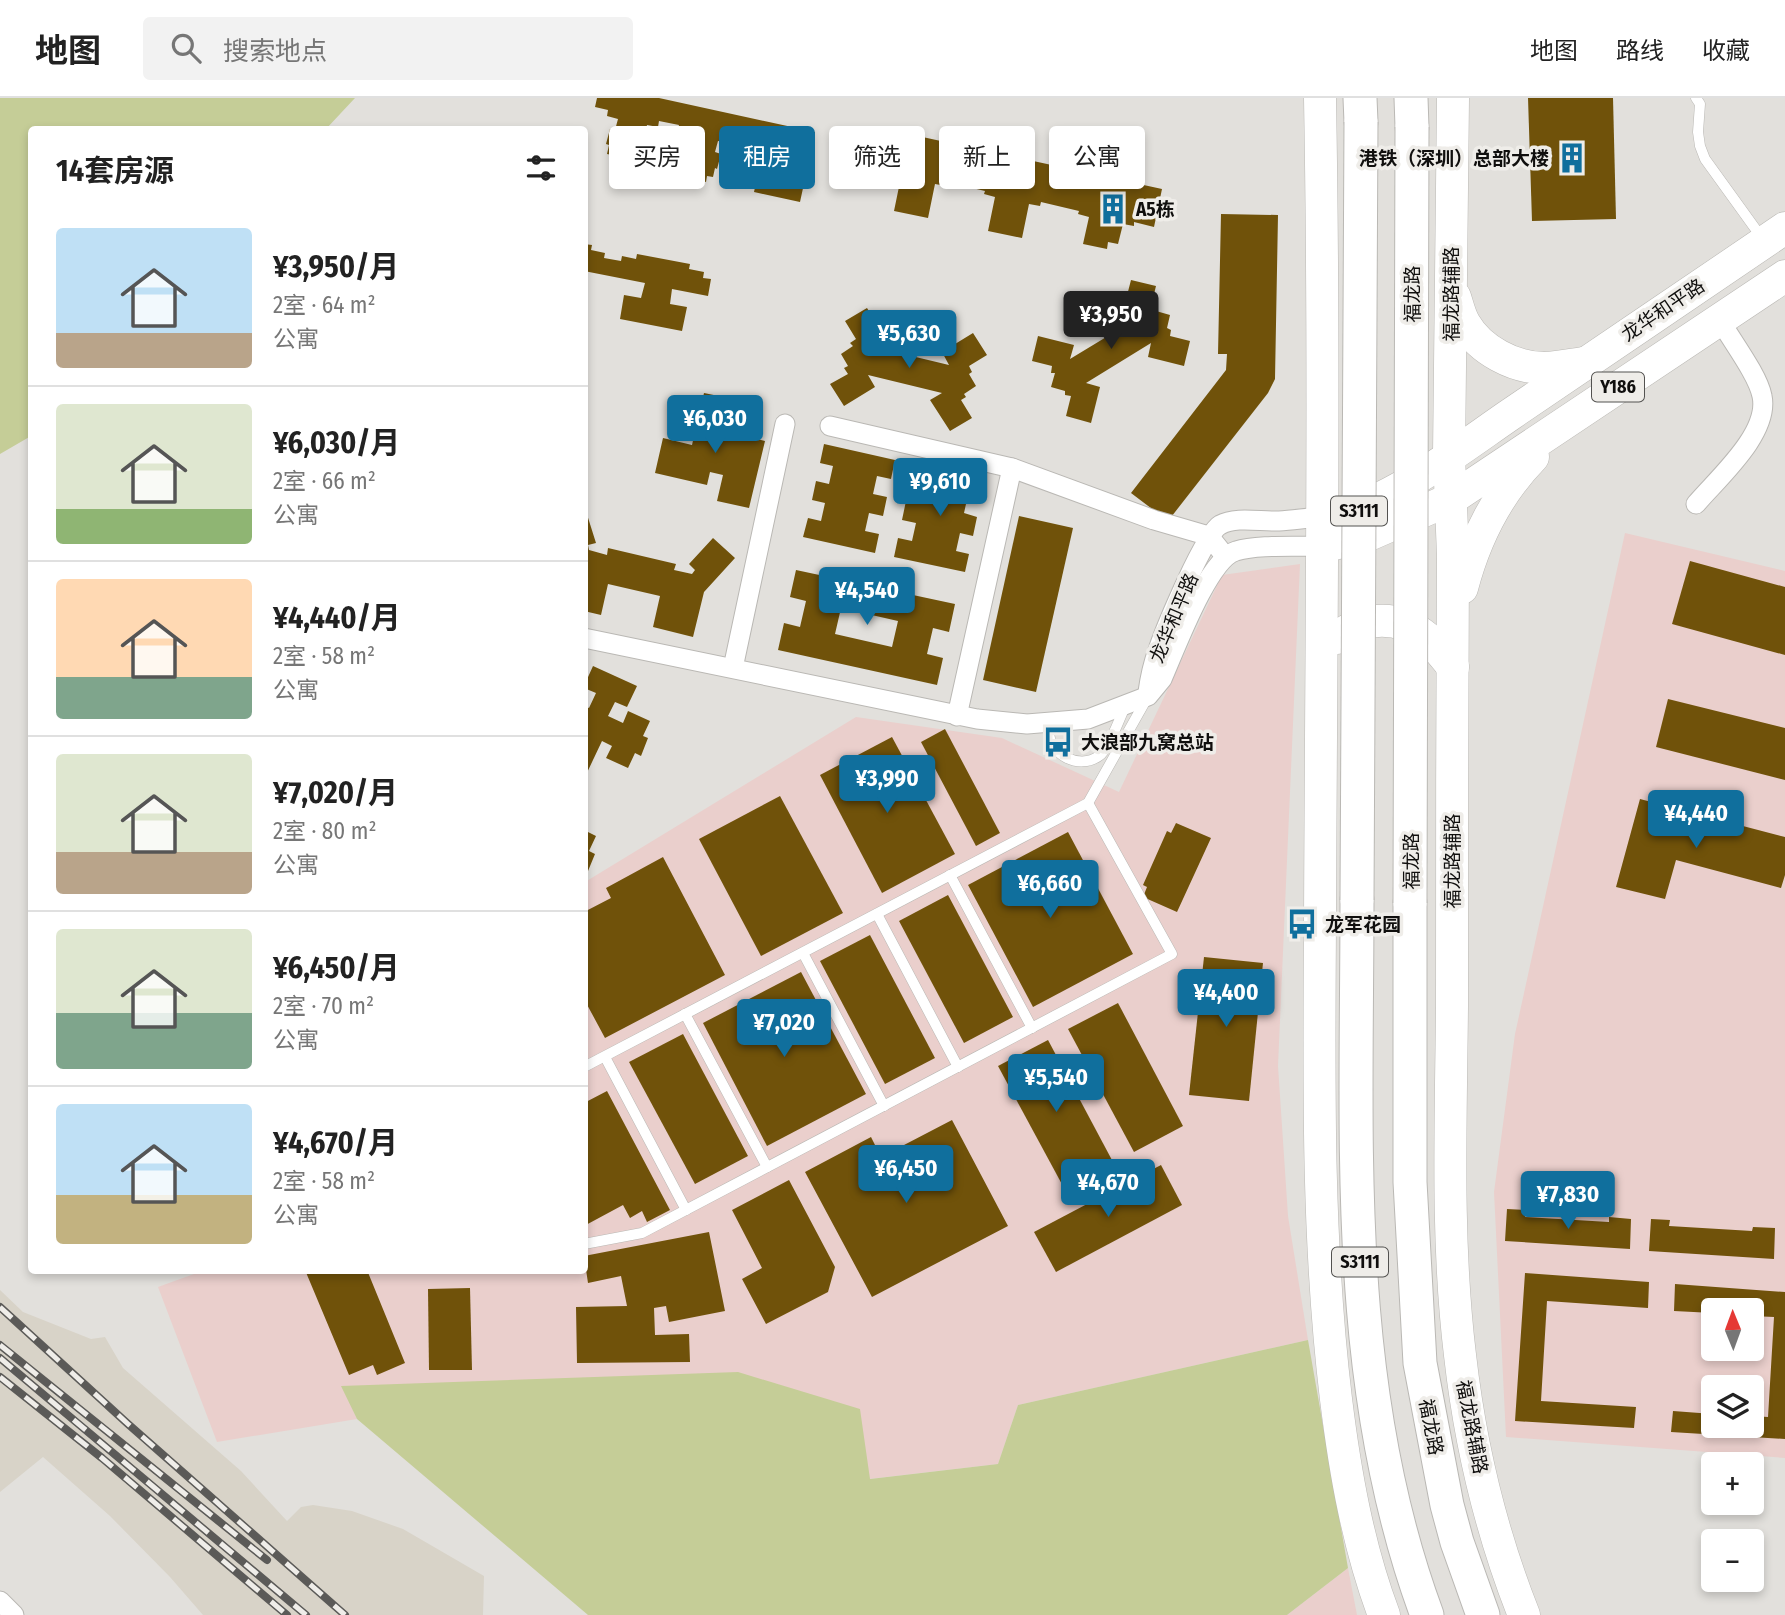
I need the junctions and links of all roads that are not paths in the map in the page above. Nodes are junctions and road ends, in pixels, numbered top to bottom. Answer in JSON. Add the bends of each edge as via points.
{"nodes":[{"id":1,"x":1320,"y":98,"type":"edge"},
{"id":2,"x":1453,"y":98,"type":"edge"},
{"id":3,"x":1702,"y":100,"type":"edge"},
{"id":4,"x":1360,"y":110,"type":"edge"},
{"id":5,"x":1411,"y":113,"type":"edge"},
{"id":6,"x":1775,"y":235,"type":"edge"},
{"id":7,"x":1785,"y":276,"type":"edge"},
{"id":8,"x":1452,"y":286,"type":"junction"},
{"id":9,"x":1720,"y":320,"type":"junction"},
{"id":10,"x":1588,"y":362,"type":"junction"},
{"id":11,"x":1568,"y":421,"type":"junction"},
{"id":12,"x":785,"y":425,"type":"dead end"},
{"id":13,"x":830,"y":426,"type":"dead end"},
{"id":14,"x":1449,"y":456,"type":"junction"},
{"id":15,"x":1012,"y":468,"type":"junction"},
{"id":16,"x":1451,"y":499,"type":"junction"},
{"id":17,"x":1696,"y":504,"type":"dead end"},
{"id":18,"x":1322,"y":531,"type":"junction"},
{"id":19,"x":1209,"y":536,"type":"junction"},
{"id":20,"x":1225,"y":556,"type":"junction"},
{"id":21,"x":1452,"y":634,"type":"junction"},
{"id":22,"x":588,"y":639,"type":"edge"},
{"id":23,"x":1321,"y":662,"type":"junction"},
{"id":24,"x":1452,"y":667,"type":"junction"},
{"id":25,"x":733,"y":668,"type":"junction"},
{"id":26,"x":1148,"y":696,"type":"junction"},
{"id":27,"x":1125,"y":706,"type":"junction"},
{"id":28,"x":957,"y":716,"type":"junction"},
{"id":29,"x":1057,"y":723,"type":"junction"},
{"id":30,"x":1088,"y":803,"type":"junction"},
{"id":31,"x":950,"y":875,"type":"junction"},
{"id":32,"x":877,"y":914,"type":"junction"},
{"id":33,"x":803,"y":953,"type":"junction"},
{"id":34,"x":685,"y":1014,"type":"junction"},
{"id":35,"x":1032,"y":1028,"type":"junction"},
{"id":36,"x":605,"y":1057,"type":"junction"},
{"id":37,"x":588,"y":1066,"type":"edge"},
{"id":38,"x":958,"y":1067,"type":"junction"},
{"id":39,"x":884,"y":1105,"type":"junction"},
{"id":40,"x":767,"y":1167,"type":"junction"},
{"id":41,"x":686,"y":1210,"type":"junction"},
{"id":42,"x":588,"y":1243,"type":"edge"},
{"id":43,"x":0,"y":1601,"type":"edge"},
{"id":44,"x":14,"y":1615,"type":"edge"},
{"id":45,"x":1384,"y":1615,"type":"edge"},
{"id":46,"x":1427,"y":1615,"type":"edge"},
{"id":47,"x":1483,"y":1615,"type":"edge"},
{"id":48,"x":1524,"y":1615,"type":"edge"}],
"edges":[{"from":1,"to":18,"type":"main road"},
{"from":2,"to":8,"type":"main road","name":"福龙路辅路"},
{"from":3,"to":6,"type":"lane","via":[[1698,132],[1705,159]]},
{"from":4,"to":46,"type":"highway","number":"S3111","bridge":true,"via":[[1357,1182],[1371,1396],[1394,1511]]},
{"from":5,"to":47,"type":"highway","name":"福龙路","number":"S3111","bridge":true,"via":[[1410,1182],[1420,1363],[1447,1505]]},
{"from":6,"to":10,"type":"main road","name":"龙华和平路","number":"Y186"},
{"from":7,"to":9,"type":"main road","name":"龙华和平路","number":"Y186"},
{"from":8,"to":10,"type":"main road","via":[[1463,321],[1475,339],[1495,353],[1543,368]]},
{"from":8,"to":14,"type":"main road","name":"福龙路辅路"},
{"from":9,"to":11,"type":"main road","name":"龙华和平路","number":"Y186"},
{"from":9,"to":17,"type":"street","via":[[1758,386],[1763,409],[1752,438]]},
{"from":10,"to":14,"type":"main road","name":"龙华和平路","number":"Y186"},
{"from":11,"to":16,"type":"main road","name":"龙华和平路","number":"Y186"},
{"from":11,"to":21,"type":"main road","via":[[1499,497],[1468,566]]},
{"from":12,"to":25,"type":"street"},
{"from":13,"to":15,"type":"street"},
{"from":14,"to":16,"type":"main road","name":"福龙路辅路"},
{"from":14,"to":18,"type":"main road","name":"龙华和平路","number":"Y186"},
{"from":15,"to":19,"type":"street"},
{"from":15,"to":28,"type":"street"},
{"from":16,"to":18,"type":"main road","name":"龙华和平路","number":"Y186","via":[[1371,534]]},
{"from":16,"to":21,"type":"main road","name":"福龙路辅路"},
{"from":18,"to":19,"type":"street","name":"龙华和平路","via":[[1278,521],[1231,521]]},
{"from":18,"to":20,"type":"street","name":"龙华和平路"},
{"from":18,"to":23,"type":"main road"},
{"from":19,"to":20,"type":"street"},
{"from":19,"to":26,"type":"street","name":"龙华和平路","via":[[1158,649]]},
{"from":20,"to":26,"type":"street","name":"龙华和平路","via":[[1209,578],[1162,679]]},
{"from":21,"to":24,"type":"main road","name":"福龙路辅路"},
{"from":22,"to":25,"type":"street"},
{"from":23,"to":24,"type":"main road","via":[[1333,641],[1351,626],[1381,620],[1406,624],[1428,638]]},
{"from":23,"to":45,"type":"main road","via":[[1319,1121],[1327,1320],[1352,1502]]},
{"from":24,"to":48,"type":"main road","name":"福龙路辅路","via":[[1455,1301],[1465,1399],[1478,1464],[1504,1563]]},
{"from":25,"to":28,"type":"street"},
{"from":26,"to":27,"type":"street"},
{"from":26,"to":30,"type":"lane"},
{"from":27,"to":29,"type":"street","via":[[1088,719]]},
{"from":27,"to":29,"type":"lane","via":[[1103,751],[1090,760],[1075,761],[1056,751],[1049,732]]},
{"from":28,"to":29,"type":"street"},
{"from":30,"to":31,"type":"lane"},
{"from":30,"to":35,"type":"lane","via":[[1172,954]]},
{"from":31,"to":32,"type":"lane"},
{"from":31,"to":35,"type":"lane"},
{"from":32,"to":33,"type":"lane"},
{"from":32,"to":38,"type":"lane"},
{"from":33,"to":34,"type":"lane"},
{"from":33,"to":39,"type":"lane"},
{"from":34,"to":36,"type":"lane"},
{"from":34,"to":40,"type":"lane"},
{"from":35,"to":38,"type":"lane"},
{"from":36,"to":37,"type":"lane"},
{"from":36,"to":41,"type":"lane"},
{"from":38,"to":39,"type":"lane"},
{"from":39,"to":40,"type":"lane"},
{"from":40,"to":41,"type":"lane"},
{"from":41,"to":42,"type":"lane","via":[[642,1233]]},
{"from":43,"to":44,"type":"street"}]}
